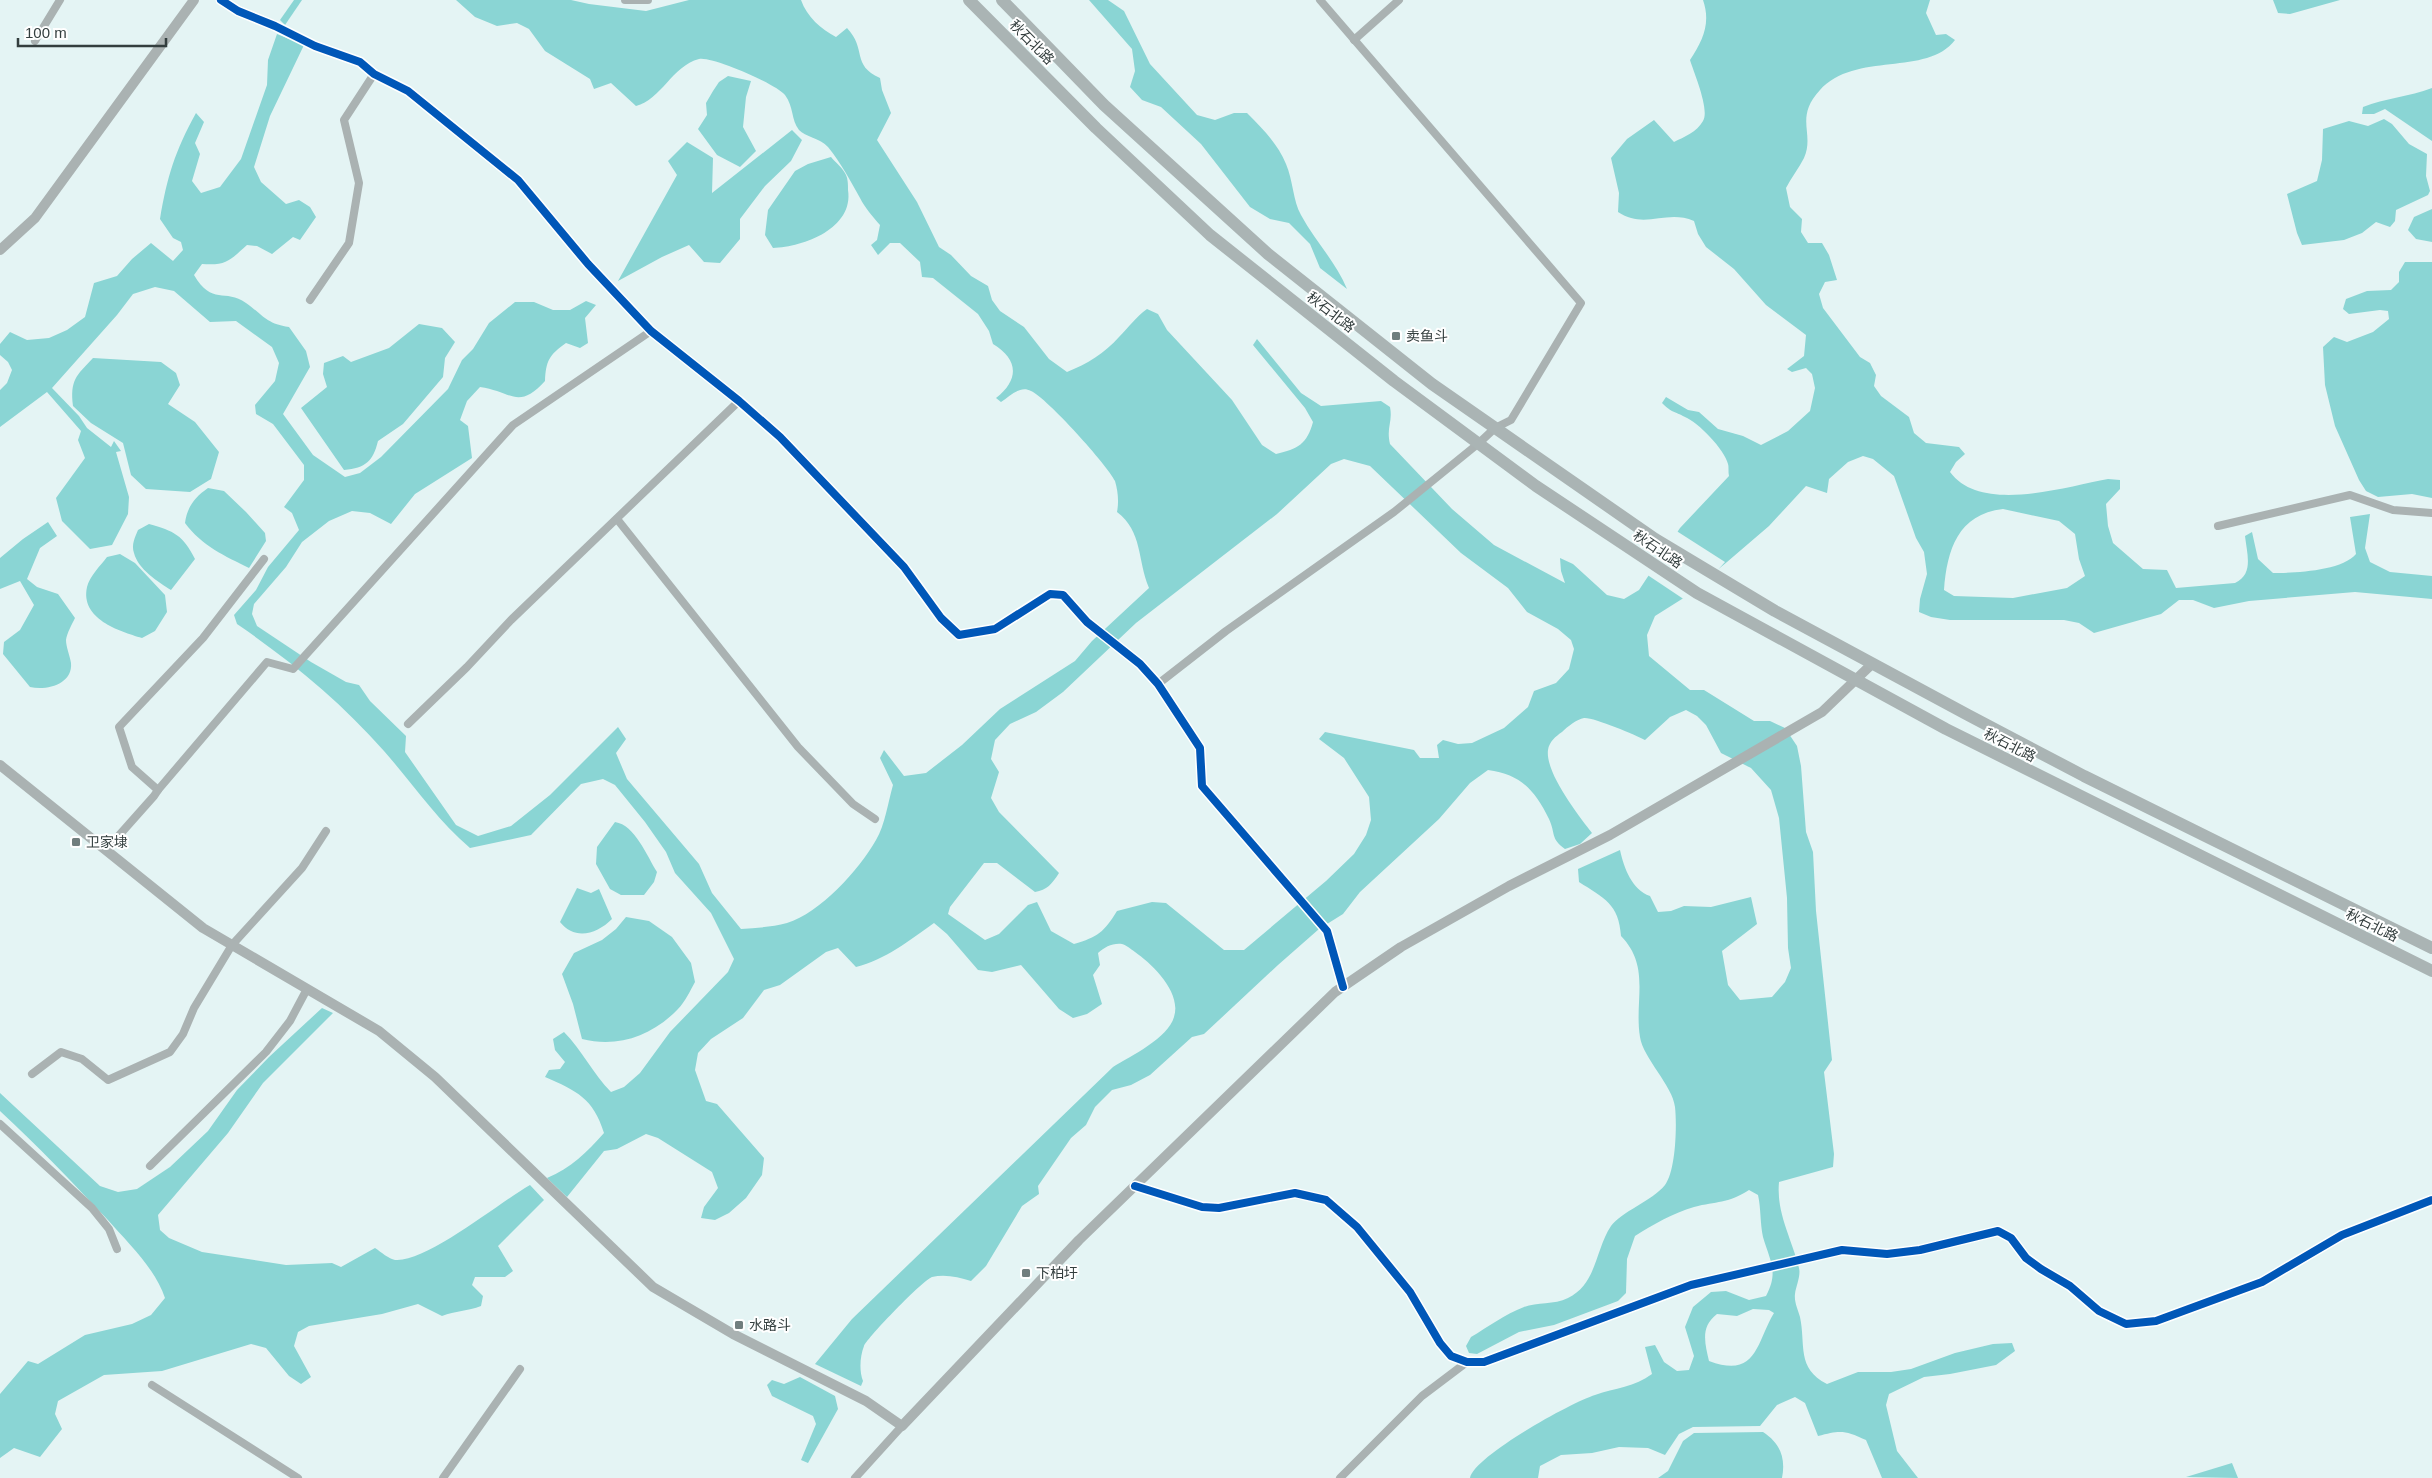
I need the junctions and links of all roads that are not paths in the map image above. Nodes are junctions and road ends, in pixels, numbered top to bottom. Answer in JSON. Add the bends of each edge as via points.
{"nodes":[{"id":1,"x":60,"y":0,"type":"edge"},
{"id":2,"x":194,"y":0,"type":"edge"},
{"id":3,"x":222,"y":0,"type":"edge"},
{"id":4,"x":625,"y":0,"type":"edge"},
{"id":5,"x":648,"y":0,"type":"edge"},
{"id":6,"x":969,"y":0,"type":"edge"},
{"id":7,"x":1002,"y":0,"type":"edge"},
{"id":8,"x":1320,"y":0,"type":"edge"},
{"id":9,"x":1399,"y":0,"type":"edge"},
{"id":10,"x":1354,"y":40,"type":"junction"},
{"id":11,"x":35,"y":41,"type":"dead end"},
{"id":12,"x":374,"y":74,"type":"junction"},
{"id":13,"x":0,"y":250,"type":"edge"},
{"id":14,"x":310,"y":300,"type":"dead end"},
{"id":15,"x":651,"y":331,"type":"junction"},
{"id":16,"x":739,"y":401,"type":"junction"},
{"id":17,"x":1495,"y":428,"type":"junction"},
{"id":18,"x":1479,"y":444,"type":"junction"},
{"id":19,"x":2432,"y":513,"type":"edge"},
{"id":20,"x":617,"y":519,"type":"junction"},
{"id":21,"x":2218,"y":526,"type":"dead end"},
{"id":22,"x":264,"y":559,"type":"dead end"},
{"id":23,"x":1872,"y":664,"type":"junction"},
{"id":24,"x":1854,"y":679,"type":"junction"},
{"id":25,"x":1158,"y":684,"type":"junction"},
{"id":26,"x":408,"y":724,"type":"dead end"},
{"id":27,"x":0,"y":765,"type":"edge"},
{"id":28,"x":158,"y":790,"type":"junction"},
{"id":29,"x":875,"y":819,"type":"dead end"},
{"id":30,"x":326,"y":831,"type":"dead end"},
{"id":31,"x":106,"y":850,"type":"junction"},
{"id":32,"x":232,"y":945,"type":"junction"},
{"id":33,"x":2432,"y":948,"type":"edge"},
{"id":34,"x":2432,"y":971,"type":"edge"},
{"id":35,"x":1343,"y":987,"type":"junction"},
{"id":36,"x":307,"y":989,"type":"junction"},
{"id":37,"x":32,"y":1074,"type":"dead end"},
{"id":38,"x":0,"y":1124,"type":"edge"},
{"id":39,"x":150,"y":1166,"type":"dead end"},
{"id":40,"x":1135,"y":1186,"type":"junction"},
{"id":41,"x":2432,"y":1200,"type":"edge"},
{"id":42,"x":117,"y":1249,"type":"dead end"},
{"id":43,"x":1467,"y":1362,"type":"junction"},
{"id":44,"x":520,"y":1369,"type":"dead end"},
{"id":45,"x":152,"y":1385,"type":"dead end"},
{"id":46,"x":902,"y":1426,"type":"junction"},
{"id":47,"x":298,"y":1478,"type":"edge"},
{"id":48,"x":443,"y":1478,"type":"edge"},
{"id":49,"x":855,"y":1478,"type":"edge"},
{"id":50,"x":1340,"y":1478,"type":"edge"}],
"edges":[{"from":1,"to":11,"type":"street"},
{"from":2,"to":13,"type":"street","via":[[35,218]]},
{"from":3,"to":12,"type":"street","via":[[238,12],[360,62]]},
{"from":4,"to":5,"type":"street"},
{"from":6,"to":18,"type":"main road","name":"秋石北路","via":[[1096,128],[1210,234],[1394,381]]},
{"from":7,"to":17,"type":"main road","name":"秋石北路","via":[[1104,105],[1268,254],[1432,384]]},
{"from":8,"to":10,"type":"street"},
{"from":9,"to":10,"type":"street"},
{"from":10,"to":17,"type":"street","via":[[1580,303],[1510,420]]},
{"from":12,"to":14,"type":"street","via":[[344,120],[359,183],[349,243]]},
{"from":12,"to":15,"type":"street","via":[[408,91],[518,180],[588,264]]},
{"from":15,"to":16,"type":"street"},
{"from":15,"to":28,"type":"street","via":[[512,425],[293,669],[267,662]]},
{"from":16,"to":20,"type":"street"},
{"from":16,"to":25,"type":"street","via":[[780,437],[904,567],[941,618],[959,635],[995,629],[1050,594],[1063,595],[1087,622],[1140,664]]},
{"from":17,"to":18,"type":"street"},
{"from":17,"to":23,"type":"main road","name":"秋石北路","via":[[1655,539]]},
{"from":18,"to":24,"type":"main road","name":"秋石北路","via":[[1536,486],[1697,593]]},
{"from":18,"to":25,"type":"street","via":[[1394,512],[1226,631]]},
{"from":19,"to":21,"type":"street","via":[[2393,510],[2350,495]]},
{"from":20,"to":26,"type":"street"},
{"from":20,"to":29,"type":"street","via":[[798,747],[854,804]]},
{"from":22,"to":28,"type":"street","via":[[203,638],[119,727],[132,766]]},
{"from":23,"to":24,"type":"street"},
{"from":23,"to":33,"type":"main road","name":"秋石北路","via":[[2084,776]]},
{"from":24,"to":34,"type":"main road","name":"秋石北路","via":[[1964,738]]},
{"from":24,"to":35,"type":"street","via":[[1822,712],[1610,836],[1509,886],[1401,947]]},
{"from":25,"to":35,"type":"street","via":[[1200,748],[1202,786],[1327,931]]},
{"from":27,"to":31,"type":"street"},
{"from":28,"to":31,"type":"street"},
{"from":30,"to":32,"type":"street","via":[[302,868]]},
{"from":31,"to":32,"type":"street","via":[[203,928]]},
{"from":32,"to":36,"type":"street"},
{"from":32,"to":37,"type":"street","via":[[170,1052],[108,1080],[82,1059],[61,1052]]},
{"from":35,"to":40,"type":"street"},
{"from":36,"to":39,"type":"street","via":[[290,1021],[266,1052]]},
{"from":36,"to":46,"type":"street","via":[[379,1031],[435,1078],[653,1287],[733,1334],[866,1401]]},
{"from":38,"to":42,"type":"street","via":[[92,1208],[109,1229]]},
{"from":40,"to":43,"type":"street","via":[[1202,1207],[1219,1208],[1295,1192],[1326,1200],[1357,1227],[1410,1292],[1451,1356]]},
{"from":40,"to":46,"type":"street","via":[[1079,1240]]},
{"from":41,"to":43,"type":"street","via":[[2342,1235],[2262,1282],[2156,1321],[2126,1324],[2100,1311],[2070,1286],[2026,1258],[2010,1238],[1998,1231],[1920,1250],[1887,1254],[1842,1250],[1690,1285],[1484,1362]]},
{"from":43,"to":50,"type":"street","via":[[1422,1396]]},
{"from":44,"to":48,"type":"street"},
{"from":45,"to":47,"type":"street"},
{"from":46,"to":49,"type":"street"}]}
